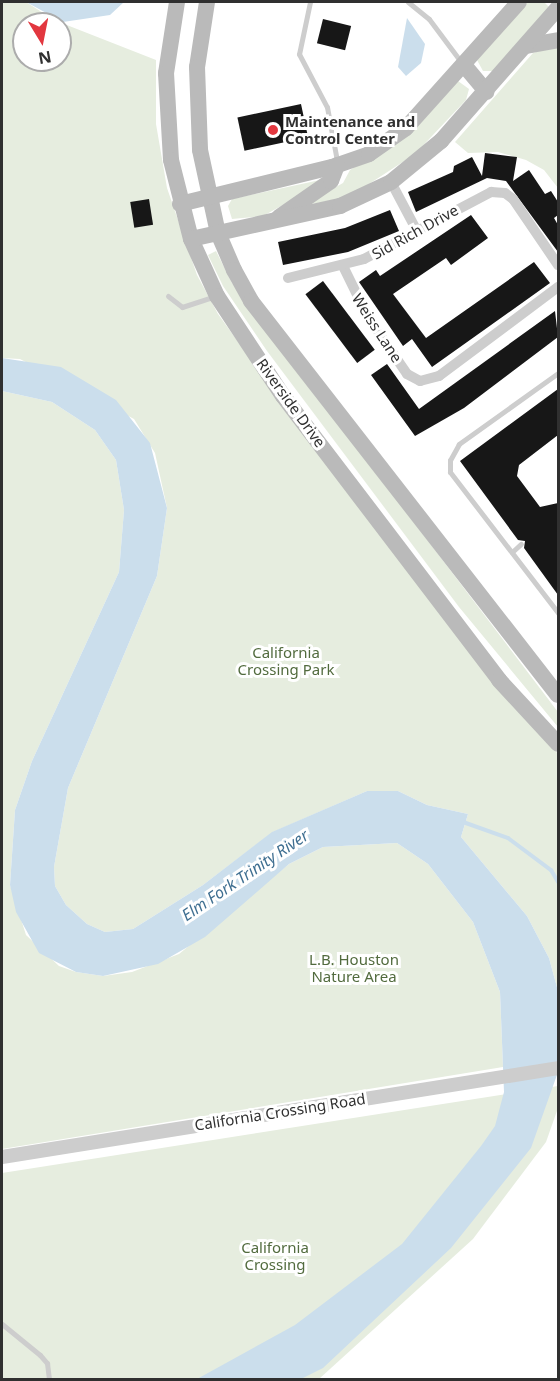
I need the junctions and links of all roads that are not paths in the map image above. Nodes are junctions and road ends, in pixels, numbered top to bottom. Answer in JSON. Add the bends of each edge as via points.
{"nodes":[{"id":1,"x":177,"y":2,"type":"edge"},
{"id":2,"x":207,"y":2,"type":"edge"},
{"id":3,"x":310,"y":2,"type":"edge"},
{"id":4,"x":408,"y":2,"type":"edge"},
{"id":5,"x":519,"y":2,"type":"edge"},
{"id":6,"x":558,"y":8,"type":"edge"},
{"id":7,"x":558,"y":40,"type":"edge"},
{"id":8,"x":524,"y":46,"type":"junction"},
{"id":9,"x":464,"y":65,"type":"junction"},
{"id":10,"x":487,"y":92,"type":"junction"},
{"id":11,"x":337,"y":165,"type":"junction"},
{"id":12,"x":391,"y":182,"type":"junction"},
{"id":13,"x":209,"y":197,"type":"junction"},
{"id":14,"x":180,"y":204,"type":"junction"},
{"id":15,"x":273,"y":221,"type":"junction"},
{"id":16,"x":218,"y":233,"type":"junction"},
{"id":17,"x":418,"y":233,"type":"junction"},
{"id":18,"x":191,"y":239,"type":"junction"},
{"id":19,"x":558,"y":265,"type":"edge"},
{"id":20,"x":343,"y":266,"type":"junction"},
{"id":21,"x":288,"y":278,"type":"dead end"},
{"id":22,"x":558,"y":287,"type":"edge"},
{"id":23,"x":168,"y":296,"type":"dead end"},
{"id":24,"x":217,"y":296,"type":"junction"},
{"id":25,"x":558,"y":373,"type":"edge"},
{"id":26,"x":521,"y":544,"type":"dead end"},
{"id":27,"x":512,"y":552,"type":"junction"},
{"id":28,"x":558,"y":613,"type":"edge"},
{"id":29,"x":558,"y":695,"type":"edge"},
{"id":30,"x":558,"y":744,"type":"edge"},
{"id":31,"x":558,"y":1068,"type":"edge"},
{"id":32,"x":2,"y":1156,"type":"edge"},
{"id":33,"x":2,"y":1324,"type":"edge"},
{"id":34,"x":49,"y":1380,"type":"edge"}],
"edges":[{"from":1,"to":14,"type":"main road","name":"Riverside Drive","via":[[166,73],[169,144]]},
{"from":2,"to":13,"type":"main road","name":"Riverside Drive","via":[[196,109]]},
{"from":3,"to":11,"type":"lane","via":[[299,54],[327,106],[336,138]]},
{"from":4,"to":9,"type":"lane","via":[[429,19]]},
{"from":5,"to":9,"type":"main road"},
{"from":6,"to":8,"type":"main road"},
{"from":7,"to":8,"type":"main road"},
{"from":8,"to":10,"type":"main road"},
{"from":9,"to":10,"type":"main road"},
{"from":9,"to":11,"type":"main road","via":[[406,128],[369,154]]},
{"from":10,"to":12,"type":"main road","via":[[441,141]]},
{"from":11,"to":13,"type":"main road"},
{"from":11,"to":15,"type":"main road","via":[[331,181]]},
{"from":12,"to":15,"type":"main road","via":[[340,206]]},
{"from":12,"to":17,"type":"street"},
{"from":13,"to":14,"type":"main road"},
{"from":13,"to":16,"type":"main road","name":"Riverside Drive"},
{"from":14,"to":18,"type":"main road","name":"Riverside Drive"},
{"from":15,"to":16,"type":"main road"},
{"from":16,"to":18,"type":"main road"},
{"from":16,"to":29,"type":"main road","name":"Riverside Drive","via":[[252,301]]},
{"from":17,"to":19,"type":"street","name":"Sid Rich Drive","via":[[483,195],[505,193]]},
{"from":17,"to":20,"type":"street","name":"Sid Rich Drive"},
{"from":18,"to":24,"type":"main road","name":"Riverside Drive"},
{"from":20,"to":21,"type":"street","name":"Sid Rich Drive"},
{"from":20,"to":22,"type":"street","name":"Weiss Lane","via":[[368,316],[407,374],[420,381],[439,376]]},
{"from":23,"to":24,"type":"lane","via":[[182,307]]},
{"from":24,"to":30,"type":"main road","name":"Riverside Drive","via":[[283,396],[499,680]]},
{"from":25,"to":27,"type":"lane","via":[[459,444],[450,460],[450,472]]},
{"from":26,"to":27,"type":"lane"},
{"from":27,"to":28,"type":"lane"},
{"from":31,"to":32,"type":"street","name":"California Crossing Road"},
{"from":33,"to":34,"type":"lane","via":[[47,1363]]}]}
